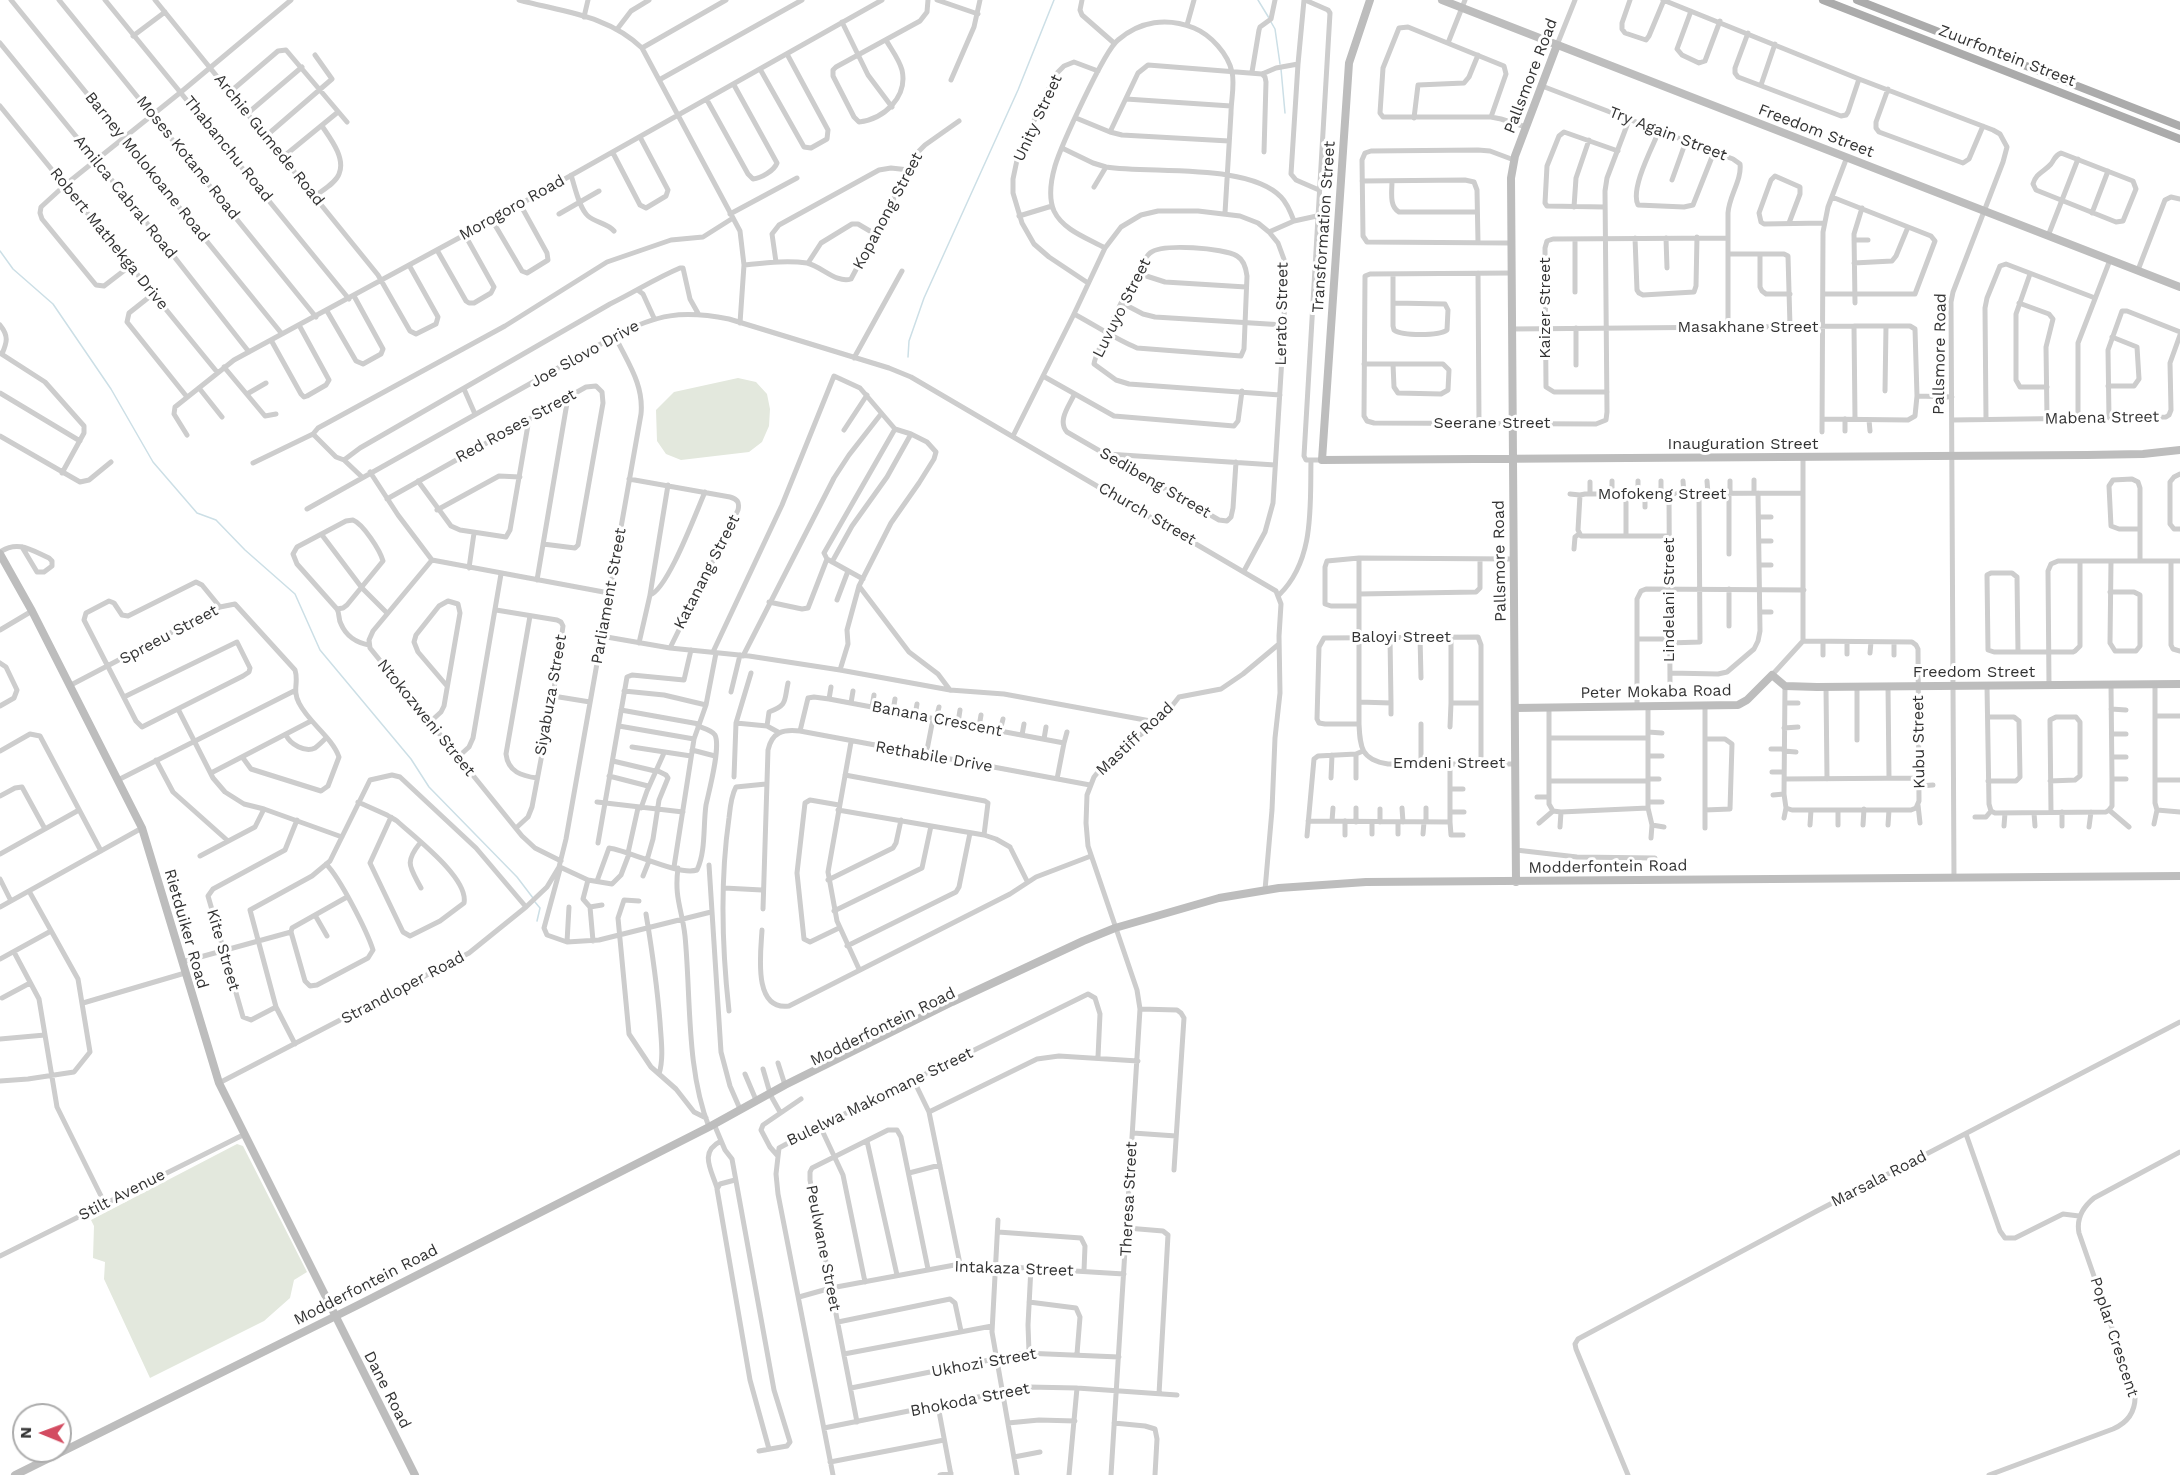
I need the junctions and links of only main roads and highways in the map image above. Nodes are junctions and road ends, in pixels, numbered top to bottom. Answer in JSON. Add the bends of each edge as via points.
{"nodes":[{"id":1,"x":1823,"y":0,"type":"edge"},
{"id":2,"x":1857,"y":0,"type":"edge"},
{"id":3,"x":2180,"y":126,"type":"edge"},
{"id":4,"x":2180,"y":139,"type":"edge"}],
"edges":[{"from":1,"to":4,"type":"main road","name":"Zuurfontein Street"},
{"from":2,"to":3,"type":"main road","name":"Zuurfontein Street"}]}
